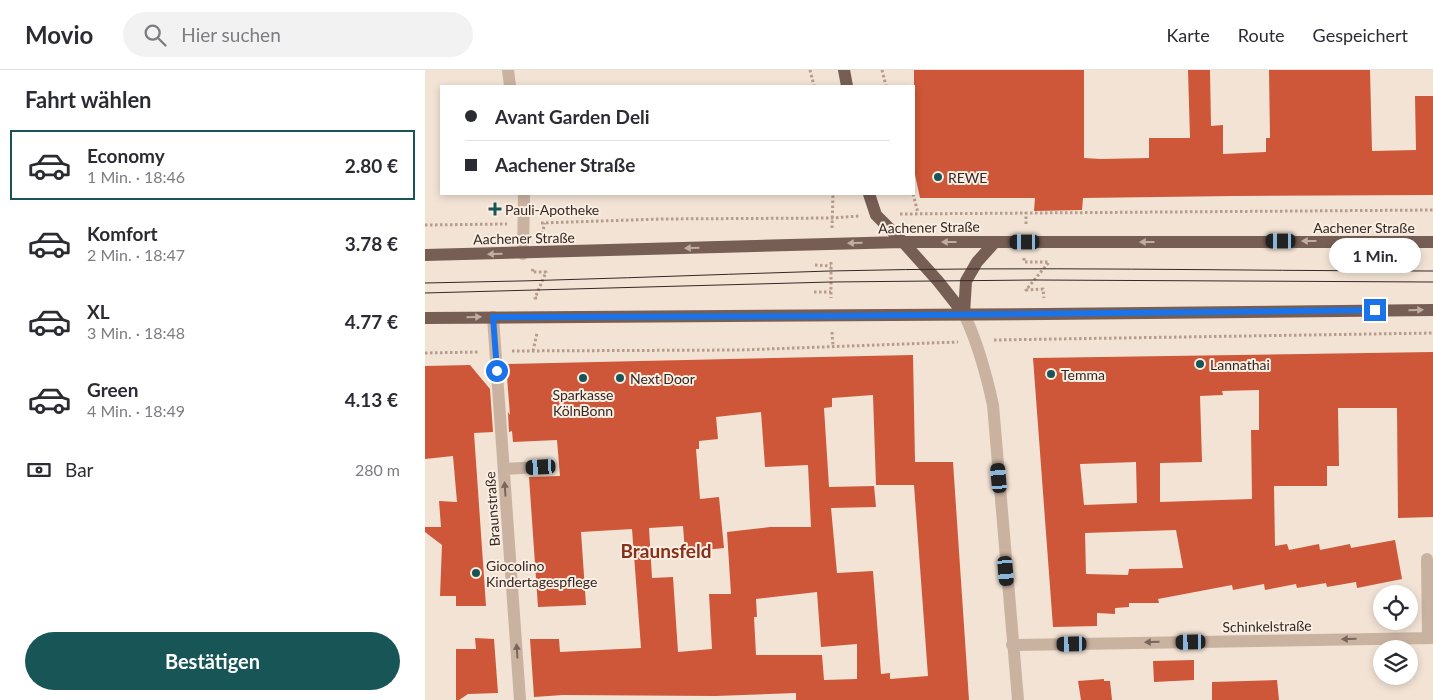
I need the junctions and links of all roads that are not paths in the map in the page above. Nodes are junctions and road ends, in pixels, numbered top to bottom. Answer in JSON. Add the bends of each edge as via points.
{"nodes":[{"id":1,"x":508,"y":70,"type":"edge"},
{"id":2,"x":844,"y":70,"type":"edge"},
{"id":3,"x":511,"y":85,"type":"edge"},
{"id":4,"x":847,"y":85,"type":"edge"},
{"id":5,"x":524,"y":195,"type":"edge"},
{"id":6,"x":869,"y":195,"type":"edge"},
{"id":7,"x":903,"y":242,"type":"junction"},
{"id":8,"x":995,"y":242,"type":"junction"},
{"id":9,"x":1433,"y":242,"type":"edge"},
{"id":10,"x":523,"y":254,"type":"junction"},
{"id":11,"x":425,"y":255,"type":"edge"},
{"id":12,"x":1433,"y":310,"type":"edge"},
{"id":13,"x":964,"y":314,"type":"junction"},
{"id":14,"x":493,"y":317,"type":"junction"},
{"id":15,"x":425,"y":318,"type":"edge"},
{"id":16,"x":541,"y":467,"type":"dead end"},
{"id":17,"x":504,"y":469,"type":"junction"},
{"id":18,"x":1427,"y":559,"type":"dead end"},
{"id":19,"x":1430,"y":638,"type":"edge"},
{"id":20,"x":1013,"y":645,"type":"junction"},
{"id":21,"x":520,"y":700,"type":"edge"},
{"id":22,"x":1018,"y":700,"type":"edge"}],
"edges":[{"from":1,"to":3,"type":"street"},
{"from":2,"to":4,"type":"main road"},
{"from":5,"to":10,"type":"street"},
{"from":6,"to":7,"type":"main road","via":[[876,215]]},
{"from":8,"to":7,"type":"main road","name":"Aachener Straße","one_way":true},
{"from":7,"to":10,"type":"main road","name":"Aachener Straße","one_way":true},
{"from":7,"to":13,"type":"main road"},
{"from":9,"to":8,"type":"main road","name":"Aachener Straße","one_way":true},
{"from":8,"to":13,"type":"main road","via":[[977,262],[966,281]]},
{"from":10,"to":11,"type":"main road","name":"Aachener Straße","one_way":true},
{"from":13,"to":12,"type":"main road","one_way":true},
{"from":13,"to":14,"type":"main road"},
{"from":13,"to":20,"type":"street","via":[[977,340],[993,405]]},
{"from":15,"to":14,"type":"main road","one_way":true},
{"from":14,"to":17,"type":"street","name":"Braunstraße"},
{"from":16,"to":17,"type":"street"},
{"from":21,"to":17,"type":"street","name":"Braunstraße","one_way":true},
{"from":18,"to":19,"type":"street"},
{"from":19,"to":20,"type":"street","name":"Schinkelstraße","one_way":true},
{"from":20,"to":22,"type":"street"}]}
